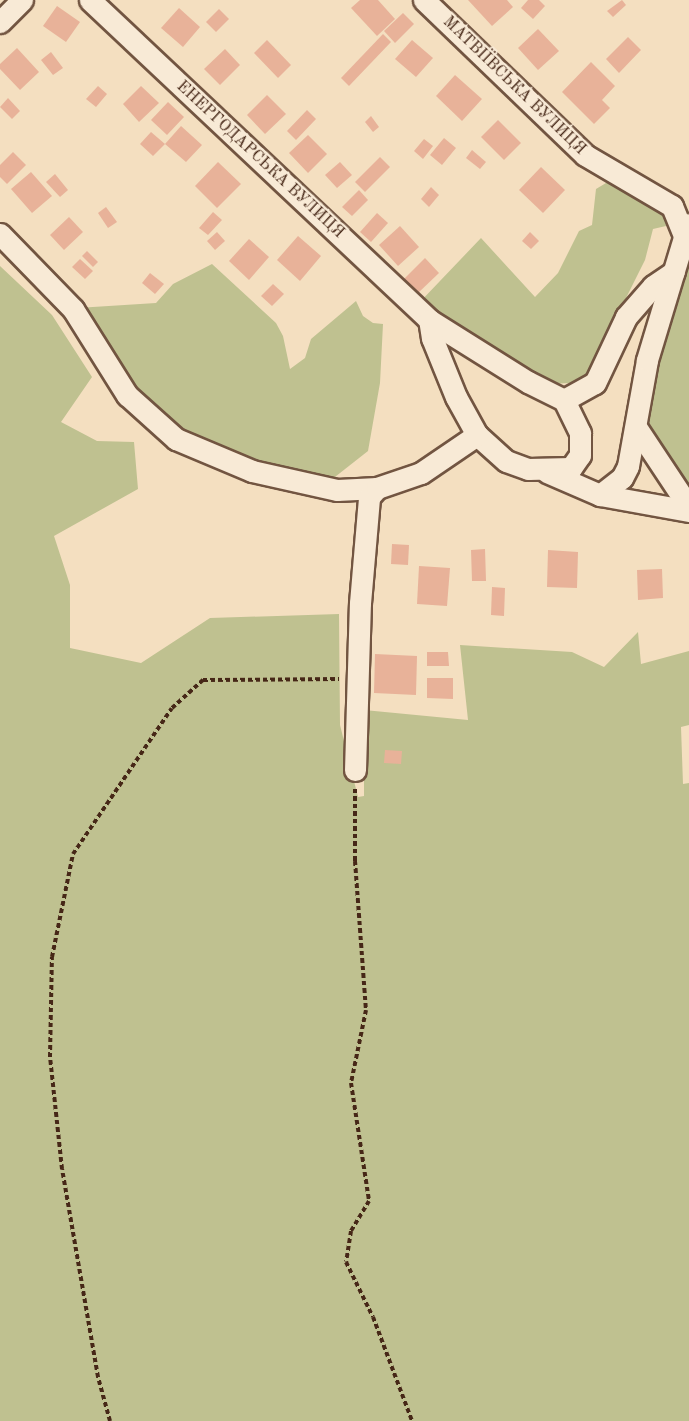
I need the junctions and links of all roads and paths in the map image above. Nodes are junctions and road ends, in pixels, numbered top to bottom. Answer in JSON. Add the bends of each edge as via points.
{"nodes":[{"id":1,"x":22,"y":0,"type":"edge"},
{"id":2,"x":90,"y":0,"type":"edge"},
{"id":3,"x":424,"y":0,"type":"edge"},
{"id":4,"x":0,"y":22,"type":"edge"},
{"id":5,"x":687,"y":228,"type":"edge"},
{"id":6,"x":0,"y":234,"type":"edge"},
{"id":7,"x":674,"y":272,"type":"junction"},
{"id":8,"x":429,"y":320,"type":"junction"},
{"id":9,"x":564,"y":399,"type":"junction"},
{"id":10,"x":636,"y":427,"type":"junction"},
{"id":11,"x":477,"y":435,"type":"junction"},
{"id":12,"x":544,"y":471,"type":"junction"},
{"id":13,"x":377,"y":488,"type":"junction"},
{"id":14,"x":600,"y":495,"type":"junction"},
{"id":15,"x":689,"y":509,"type":"edge"},
{"id":16,"x":358,"y":679,"type":"junction"},
{"id":17,"x":355,"y":770,"type":"joint"},
{"id":18,"x":110,"y":1421,"type":"edge"},
{"id":19,"x":412,"y":1421,"type":"edge"}],
"edges":[{"from":1,"to":4,"type":"street"},
{"from":2,"to":8,"type":"street","name":"ЕНЕРГОДАРСЬКА ВУЛИЦЯ"},
{"from":3,"to":5,"type":"street","name":"МАТВІЇВСЬКА ВУЛИЦЯ","via":[[585,155],[672,206]]},
{"from":5,"to":7,"type":"street"},
{"from":6,"to":13,"type":"street","via":[[73,309],[126,395],[176,439],[252,471],[337,490]]},
{"from":7,"to":9,"type":"street","via":[[653,286],[626,317],[595,383]]},
{"from":7,"to":10,"type":"street","via":[[647,360]]},
{"from":8,"to":9,"type":"street","name":"ЕНЕРГОДАРСЬКА ВУЛИЦЯ","via":[[528,382]]},
{"from":8,"to":11,"type":"street","via":[[448,377]]},
{"from":9,"to":12,"type":"street","via":[[580,433],[580,455],[570,468]]},
{"from":10,"to":14,"type":"street","via":[[622,478]]},
{"from":10,"to":15,"type":"street"},
{"from":11,"to":12,"type":"street","via":[[506,461]]},
{"from":11,"to":13,"type":"street","via":[[421,473]]},
{"from":12,"to":14,"type":"street"},
{"from":13,"to":16,"type":"street","via":[[369,497],[365,518]]},
{"from":14,"to":15,"type":"street"},
{"from":16,"to":17,"type":"street"},
{"from":16,"to":18,"type":"path","via":[[203,680],[172,708],[73,854],[52,957],[50,1057],[62,1168],[98,1377]]},
{"from":17,"to":19,"type":"path","via":[[355,861],[366,1010],[351,1083],[369,1201],[351,1231],[346,1262],[373,1317]]}]}
